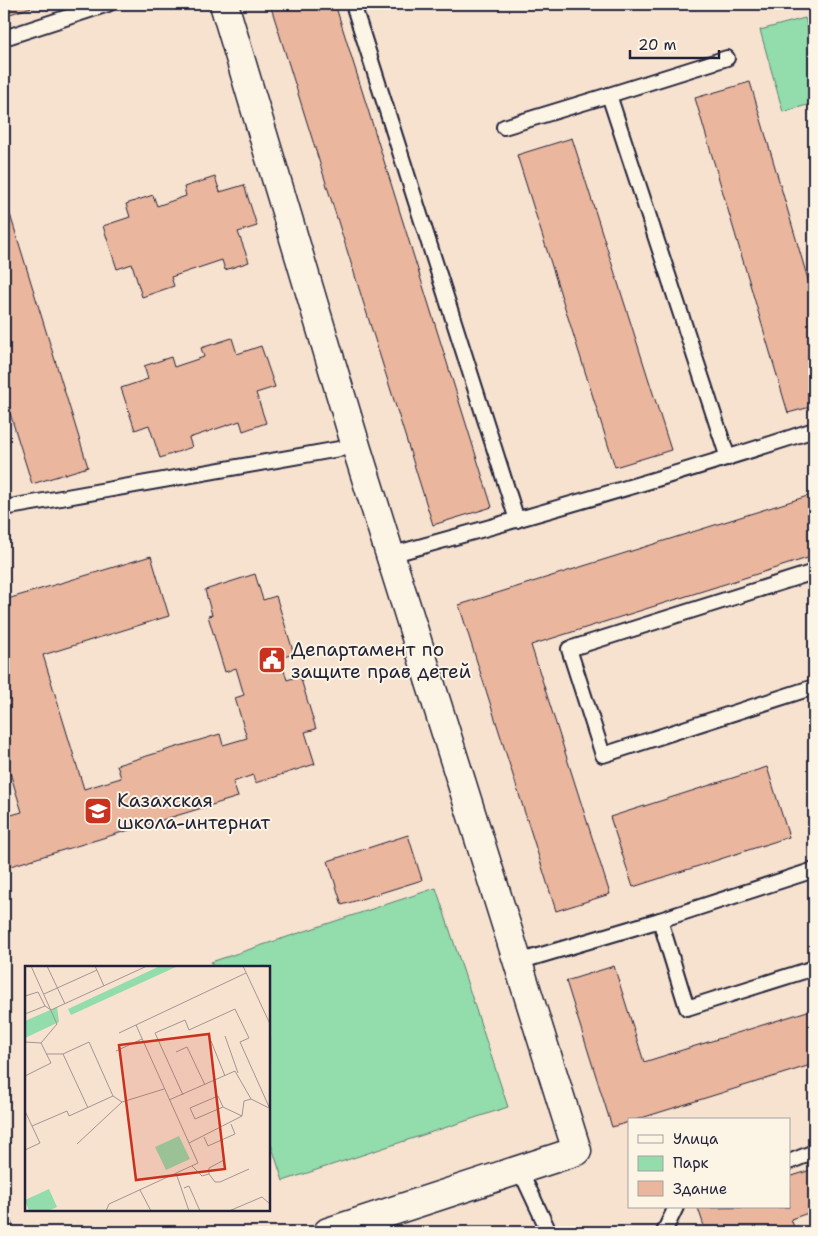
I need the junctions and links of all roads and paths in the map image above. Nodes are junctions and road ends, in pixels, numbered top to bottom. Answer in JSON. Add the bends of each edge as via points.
{"nodes":[{"id":1,"x":108,"y":4,"type":"edge"},
{"id":2,"x":224,"y":4,"type":"edge"},
{"id":3,"x":353,"y":4,"type":"edge"},
{"id":4,"x":4,"y":38,"type":"edge"},
{"id":5,"x":727,"y":58,"type":"dead end"},
{"id":6,"x":609,"y":94,"type":"junction"},
{"id":7,"x":504,"y":127,"type":"dead end"},
{"id":8,"x":814,"y":430,"type":"edge"},
{"id":9,"x":356,"y":446,"type":"junction"},
{"id":10,"x":728,"y":458,"type":"junction"},
{"id":11,"x":4,"y":508,"type":"edge"},
{"id":12,"x":517,"y":520,"type":"junction"},
{"id":13,"x":390,"y":555,"type":"junction"},
{"id":14,"x":814,"y":572,"type":"edge"},
{"id":15,"x":814,"y":687,"type":"edge"},
{"id":16,"x":814,"y":870,"type":"edge"},
{"id":17,"x":660,"y":920,"type":"junction"},
{"id":18,"x":518,"y":962,"type":"junction"},
{"id":19,"x":814,"y":968,"type":"edge"},
{"id":20,"x":814,"y":1152,"type":"edge"},
{"id":21,"x":790,"y":1162,"type":"edge"},
{"id":22,"x":520,"y":1170,"type":"junction"},
{"id":23,"x":676,"y":1208,"type":"edge"},
{"id":24,"x":374,"y":1225,"type":"edge"},
{"id":25,"x":328,"y":1232,"type":"edge"},
{"id":26,"x":549,"y":1232,"type":"edge"},
{"id":27,"x":664,"y":1232,"type":"edge"}],
"edges":[{"from":1,"to":4,"type":"lane"},
{"from":2,"to":9,"type":"street"},
{"from":3,"to":12,"type":"lane"},
{"from":5,"to":6,"type":"lane"},
{"from":6,"to":7,"type":"lane"},
{"from":6,"to":10,"type":"lane"},
{"from":8,"to":10,"type":"lane"},
{"from":9,"to":11,"type":"lane"},
{"from":9,"to":13,"type":"street"},
{"from":10,"to":12,"type":"lane"},
{"from":12,"to":13,"type":"lane"},
{"from":13,"to":18,"type":"street"},
{"from":14,"to":15,"type":"lane","via":[[570,650],[603,755]]},
{"from":16,"to":17,"type":"lane"},
{"from":17,"to":18,"type":"lane"},
{"from":17,"to":19,"type":"lane","via":[[687,1008]]},
{"from":18,"to":22,"type":"street","via":[[577,1151]]},
{"from":20,"to":21,"type":"lane"},
{"from":22,"to":24,"type":"street"},
{"from":22,"to":26,"type":"lane"},
{"from":23,"to":27,"type":"lane"},
{"from":24,"to":25,"type":"street"}]}
